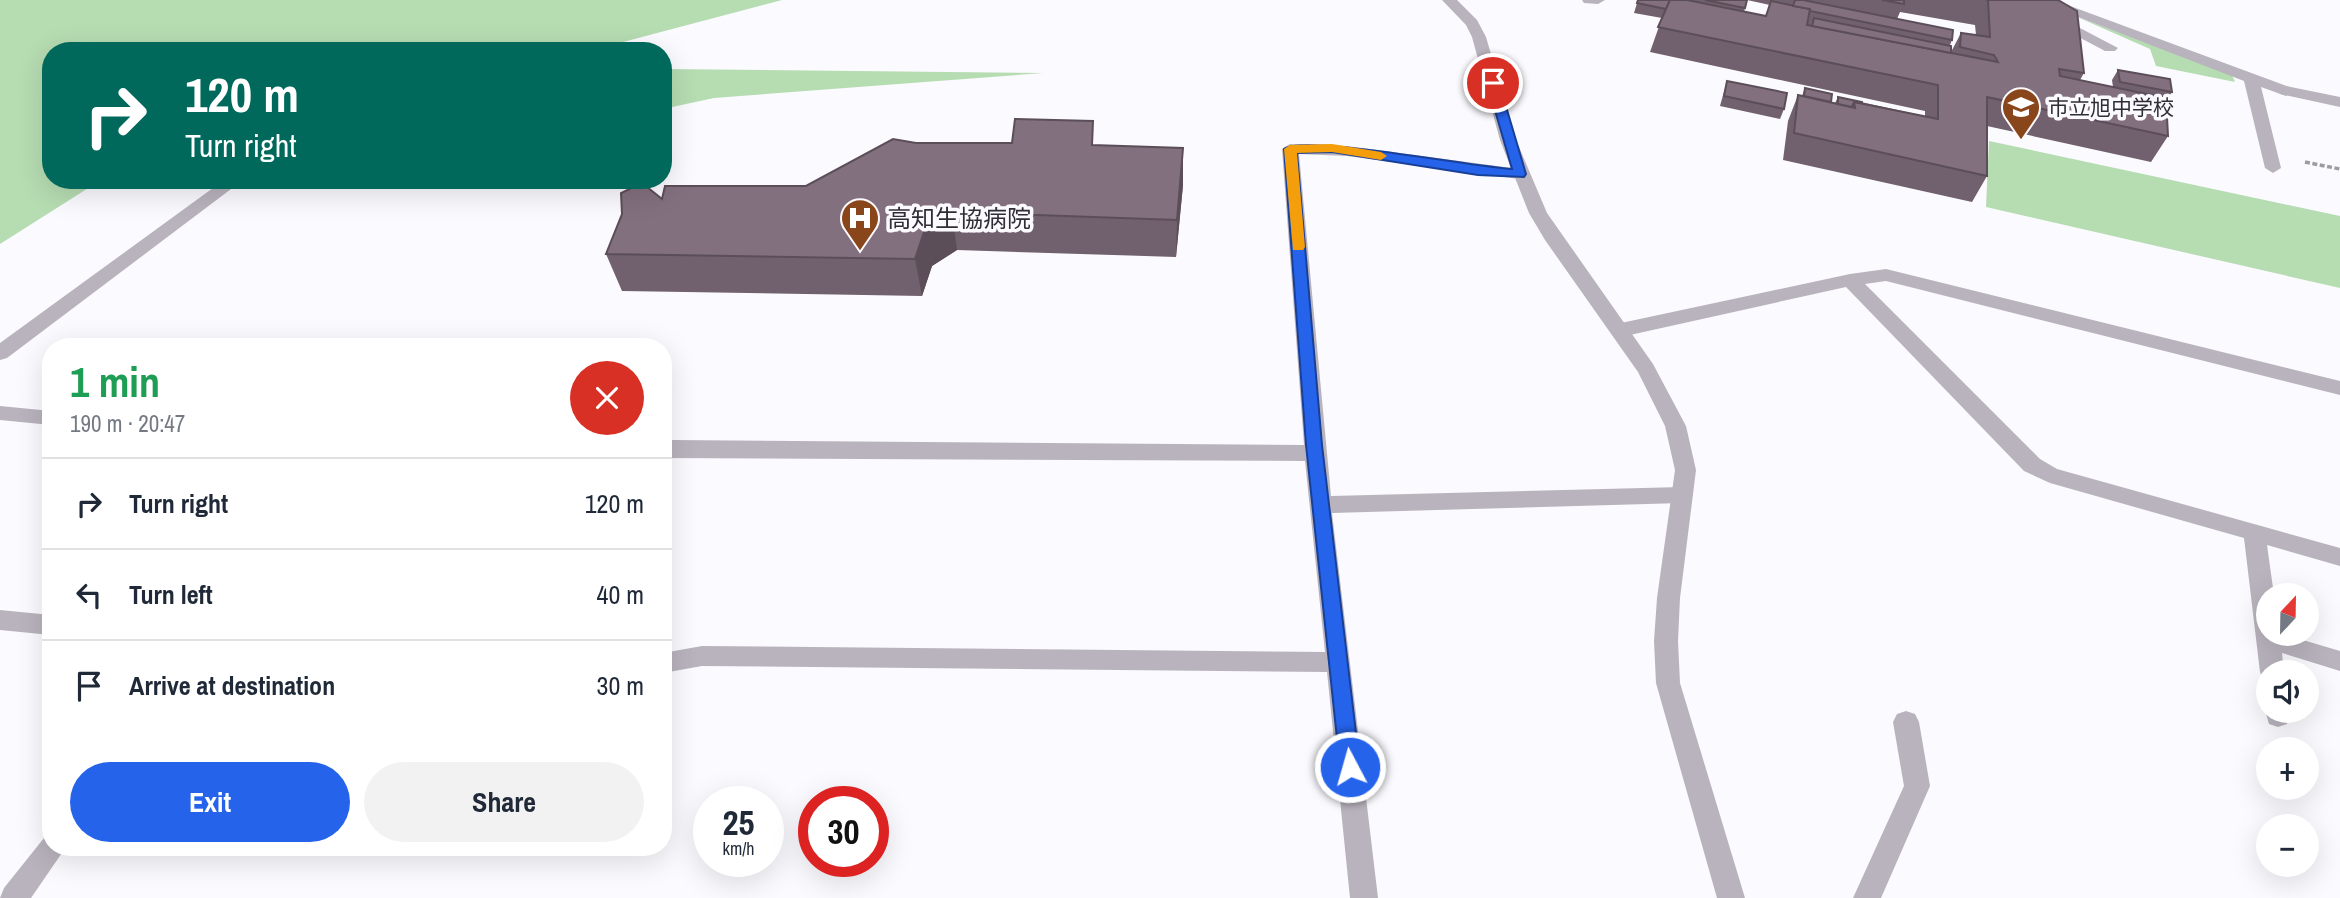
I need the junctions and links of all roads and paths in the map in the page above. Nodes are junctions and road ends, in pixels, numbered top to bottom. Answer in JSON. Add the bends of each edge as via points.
{"nodes":[{"id":1,"x":1449,"y":0,"type":"edge"},
{"id":2,"x":1589,"y":0,"type":"edge"},
{"id":3,"x":1598,"y":0,"type":"edge"},
{"id":4,"x":2016,"y":0,"type":"edge"},
{"id":5,"x":2041,"y":0,"type":"edge"},
{"id":6,"x":2110,"y":48,"type":"dead end"},
{"id":7,"x":2251,"y":78,"type":"junction"},
{"id":8,"x":2340,"y":102,"type":"edge"},
{"id":9,"x":2273,"y":168,"type":"dead end"},
{"id":10,"x":1519,"y":174,"type":"junction"},
{"id":11,"x":223,"y":189,"type":"edge"},
{"id":12,"x":1850,"y":280,"type":"junction"},
{"id":13,"x":1621,"y":330,"type":"junction"},
{"id":14,"x":0,"y":353,"type":"edge"},
{"id":15,"x":2340,"y":388,"type":"edge"},
{"id":16,"x":0,"y":413,"type":"edge"},
{"id":17,"x":42,"y":417,"type":"edge"},
{"id":18,"x":672,"y":449,"type":"edge"},
{"id":19,"x":1315,"y":453,"type":"junction"},
{"id":20,"x":1682,"y":495,"type":"junction"},
{"id":21,"x":1321,"y":505,"type":"junction"},
{"id":22,"x":2254,"y":532,"type":"junction"},
{"id":23,"x":2340,"y":557,"type":"edge"},
{"id":24,"x":2261,"y":583,"type":"edge"},
{"id":25,"x":0,"y":620,"type":"edge"},
{"id":26,"x":42,"y":624,"type":"edge"},
{"id":27,"x":2291,"y":646,"type":"edge"},
{"id":28,"x":672,"y":661,"type":"edge"},
{"id":29,"x":2340,"y":661,"type":"edge"},
{"id":30,"x":1339,"y":662,"type":"junction"},
{"id":31,"x":1906,"y":722,"type":"dead end"},
{"id":32,"x":46,"y":856,"type":"edge"},
{"id":33,"x":14,"y":898,"type":"edge"},
{"id":34,"x":1364,"y":898,"type":"edge"},
{"id":35,"x":1731,"y":898,"type":"edge"},
{"id":36,"x":1867,"y":898,"type":"edge"}],
"edges":[{"from":1,"to":10,"type":"street","via":[[1479,37]]},
{"from":2,"to":3,"type":"street"},
{"from":4,"to":6,"type":"street"},
{"from":5,"to":7,"type":"street"},
{"from":7,"to":8,"type":"street"},
{"from":7,"to":9,"type":"street"},
{"from":10,"to":13,"type":"street","via":[[1550,234]]},
{"from":10,"to":19,"type":"street","via":[[1332,148],[1290,149]]},
{"from":11,"to":14,"type":"street"},
{"from":12,"to":13,"type":"street"},
{"from":12,"to":15,"type":"street","via":[[1886,275]]},
{"from":12,"to":22,"type":"street","via":[[2032,465],[2050,475]]},
{"from":13,"to":20,"type":"street","via":[[1664,400],[1677,435],[1685,458]]},
{"from":16,"to":17,"type":"street"},
{"from":18,"to":19,"type":"street"},
{"from":19,"to":21,"type":"street"},
{"from":20,"to":21,"type":"street"},
{"from":20,"to":35,"type":"street","via":[[1664,657]]},
{"from":21,"to":30,"type":"street"},
{"from":22,"to":23,"type":"street"},
{"from":22,"to":24,"type":"street"},
{"from":25,"to":26,"type":"street"},
{"from":27,"to":29,"type":"street"},
{"from":28,"to":30,"type":"street","via":[[702,656]]},
{"from":30,"to":34,"type":"street"},
{"from":31,"to":36,"type":"street","via":[[1917,786]]},
{"from":32,"to":33,"type":"street"}]}
